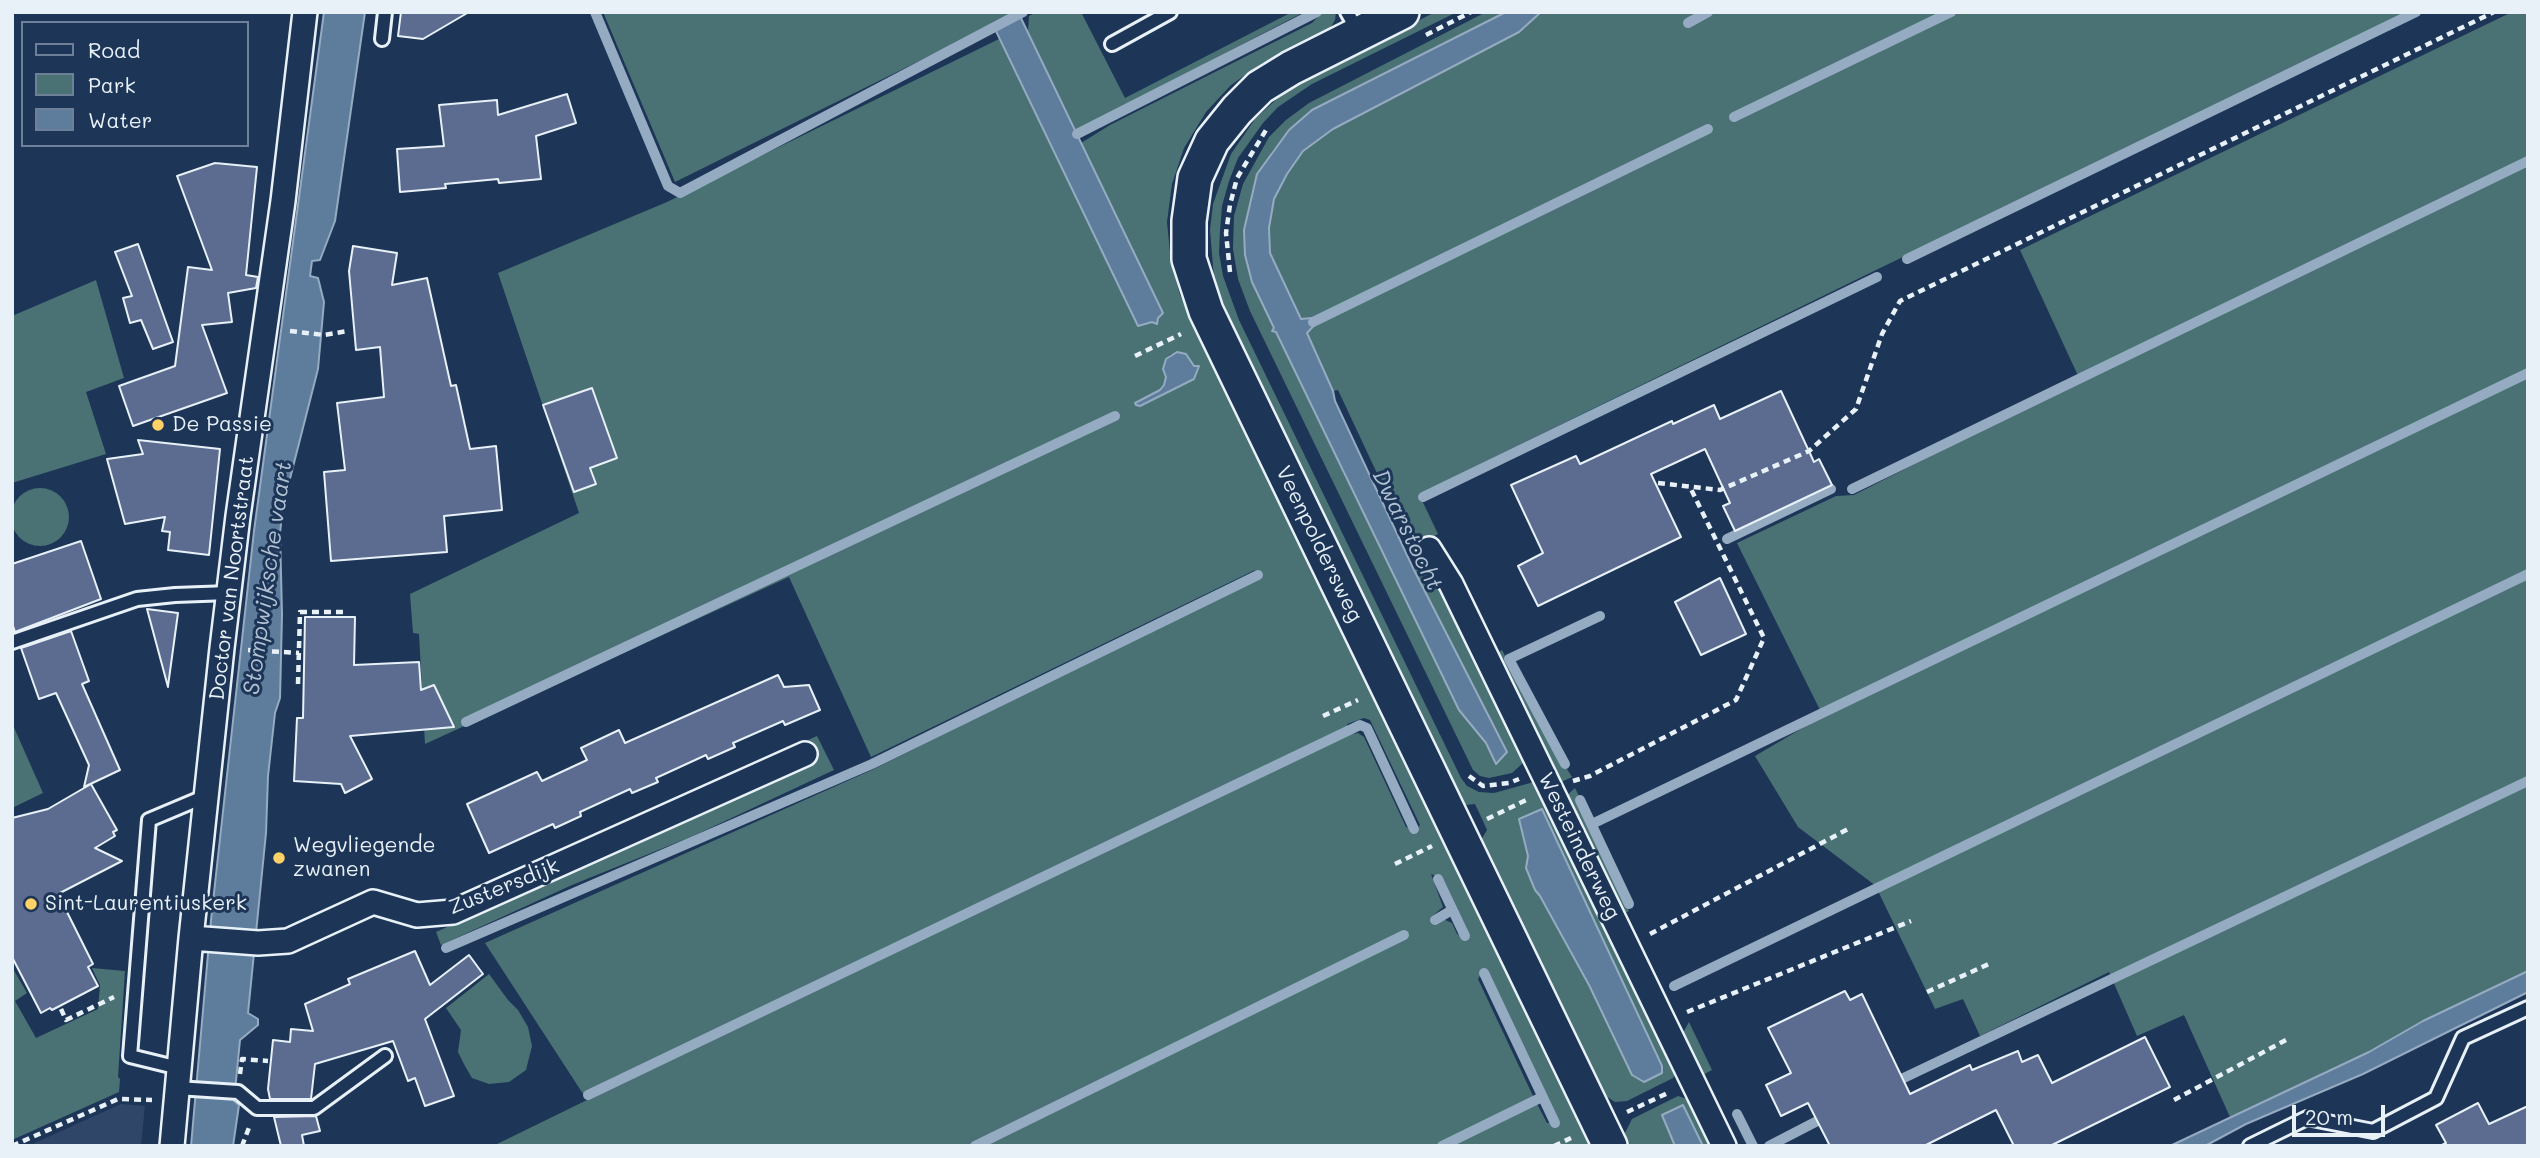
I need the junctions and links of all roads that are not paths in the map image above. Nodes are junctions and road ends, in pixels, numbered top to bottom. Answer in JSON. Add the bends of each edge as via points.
{"nodes":[{"id":1,"x":305,"y":12,"type":"edge"},
{"id":2,"x":385,"y":12,"type":"edge"},
{"id":3,"x":1170,"y":12,"type":"edge"},
{"id":4,"x":1353,"y":23,"type":"edge"},
{"id":5,"x":1412,"y":25,"type":"edge"},
{"id":6,"x":382,"y":39,"type":"dead end"},
{"id":7,"x":1112,"y":44,"type":"dead end"},
{"id":8,"x":1429,"y":550,"type":"dead end"},
{"id":9,"x":229,"y":593,"type":"junction"},
{"id":10,"x":12,"y":642,"type":"edge"},
{"id":11,"x":805,"y":754,"type":"dead end"},
{"id":12,"x":206,"y":796,"type":"junction"},
{"id":13,"x":196,"y":939,"type":"junction"},
{"id":14,"x":2528,"y":1008,"type":"edge"},
{"id":15,"x":385,"y":1056,"type":"dead end"},
{"id":16,"x":182,"y":1082,"type":"junction"},
{"id":17,"x":172,"y":1146,"type":"edge"},
{"id":18,"x":1610,"y":1146,"type":"edge"},
{"id":19,"x":1724,"y":1146,"type":"edge"},
{"id":20,"x":2250,"y":1146,"type":"edge"}],
"edges":[{"from":1,"to":9,"type":"street","name":"Doctor van Noortstraat"},
{"from":2,"to":6,"type":"lane"},
{"from":3,"to":7,"type":"lane"},
{"from":4,"to":5,"type":"street","name":"Veenpoldersweg"},
{"from":4,"to":18,"type":"street","name":"Veenpoldersweg","via":[[1260,87],[1212,141],[1195,178],[1188,220],[1189,259],[1210,320]]},
{"from":8,"to":19,"type":"street","name":"Westeinderweg","via":[[1451,584]]},
{"from":9,"to":10,"type":"lane","via":[[137,599]]},
{"from":9,"to":12,"type":"street","name":"Doctor van Noortstraat"},
{"from":11,"to":13,"type":"street","name":"Zustersdijk","via":[[453,912],[417,915],[373,902],[288,941]]},
{"from":12,"to":13,"type":"street","name":"Doctor van Noortstraat"},
{"from":12,"to":16,"type":"lane","via":[[149,820],[130,1056]]},
{"from":13,"to":16,"type":"street","name":"Doctor van Noortstraat"},
{"from":14,"to":20,"type":"lane","via":[[2463,1038],[2436,1098],[2373,1131],[2307,1118]]},
{"from":15,"to":16,"type":"lane","via":[[314,1108],[257,1108],[238,1092]]},
{"from":16,"to":17,"type":"street","name":"Doctor van Noortstraat"}]}
